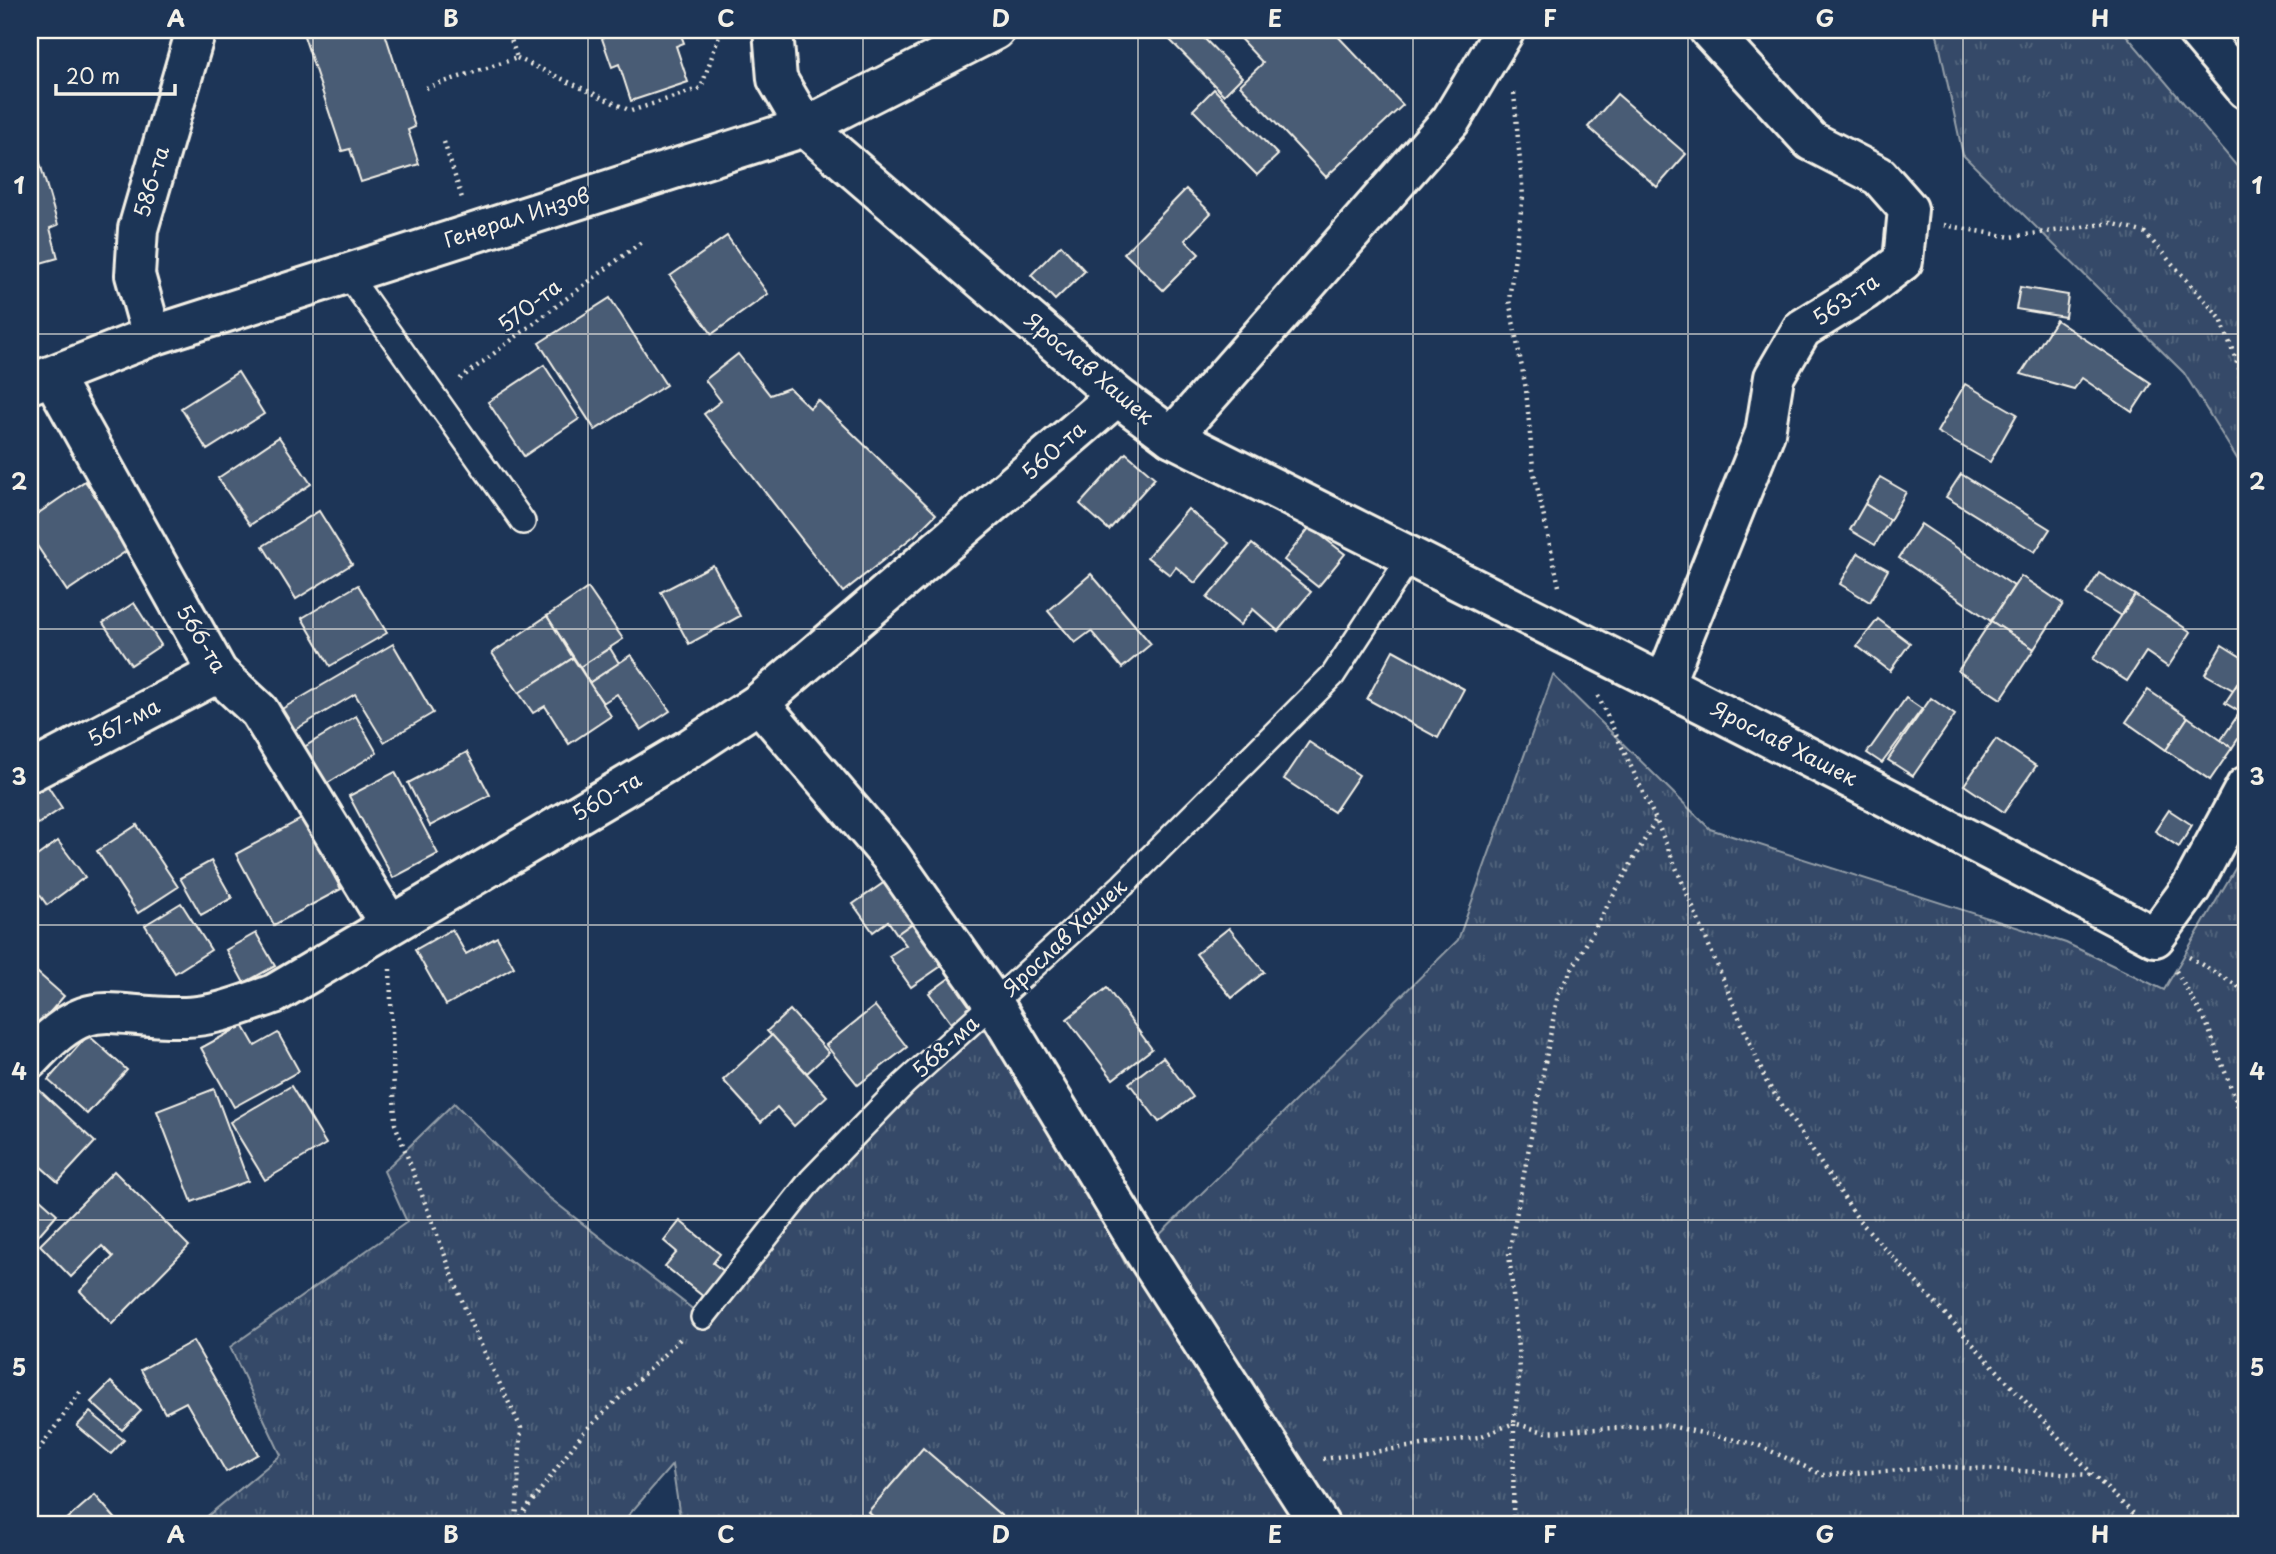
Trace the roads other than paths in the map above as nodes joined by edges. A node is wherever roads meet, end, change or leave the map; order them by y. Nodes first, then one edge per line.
1 (196, 30) edge
2 (773, 30) edge
3 (995, 30) edge
4 (1505, 30) edge
5 (1709, 30) edge
6 (2196, 30) edge
7 (2246, 89) edge
8 (805, 127) junction
9 (346, 272) junction
10 (152, 336) junction
11 (41, 380) edge
12 (1117, 396) junction
13 (1172, 437) junction
14 (523, 522) dead end
15 (1410, 557) junction
16 (218, 673) junction
17 (1665, 682) junction
18 (758, 703) junction
19 (30, 772) edge
20 (2246, 786) edge
21 (389, 924) junction
22 (994, 1004) junction
23 (30, 1059) edge
24 (703, 1317) road end
25 (1319, 1524) edge

1 - 10 street, 586-та
2 - 8 street, Ярослав Хашек
3 - 8 street, Генерал Инзов
4 - 13 street
5 - 17 street, 563-та
6 - 7 street
8 - 9 street, Генерал Инзов
8 - 12 street, Ярослав Хашек
9 - 10 street, Генерал Инзов
9 - 14 lane
10 - 11 street, Генерал Инзов
11 - 16 street, 566-та
12 - 13 street, Ярослав Хашек
12 - 18 street, 560-та
13 - 15 street, Ярослав Хашек
15 - 17 street, Ярослав Хашек
15 - 22 lane, Ярослав Хашек
16 - 19 street, 567-ма
16 - 21 street, 566-та
17 - 20 street, Ярослав Хашек
18 - 21 street, 560-та
18 - 22 street, 568-ма
21 - 23 street, 560-та
22 - 24 lane, 568-ма
22 - 25 street

